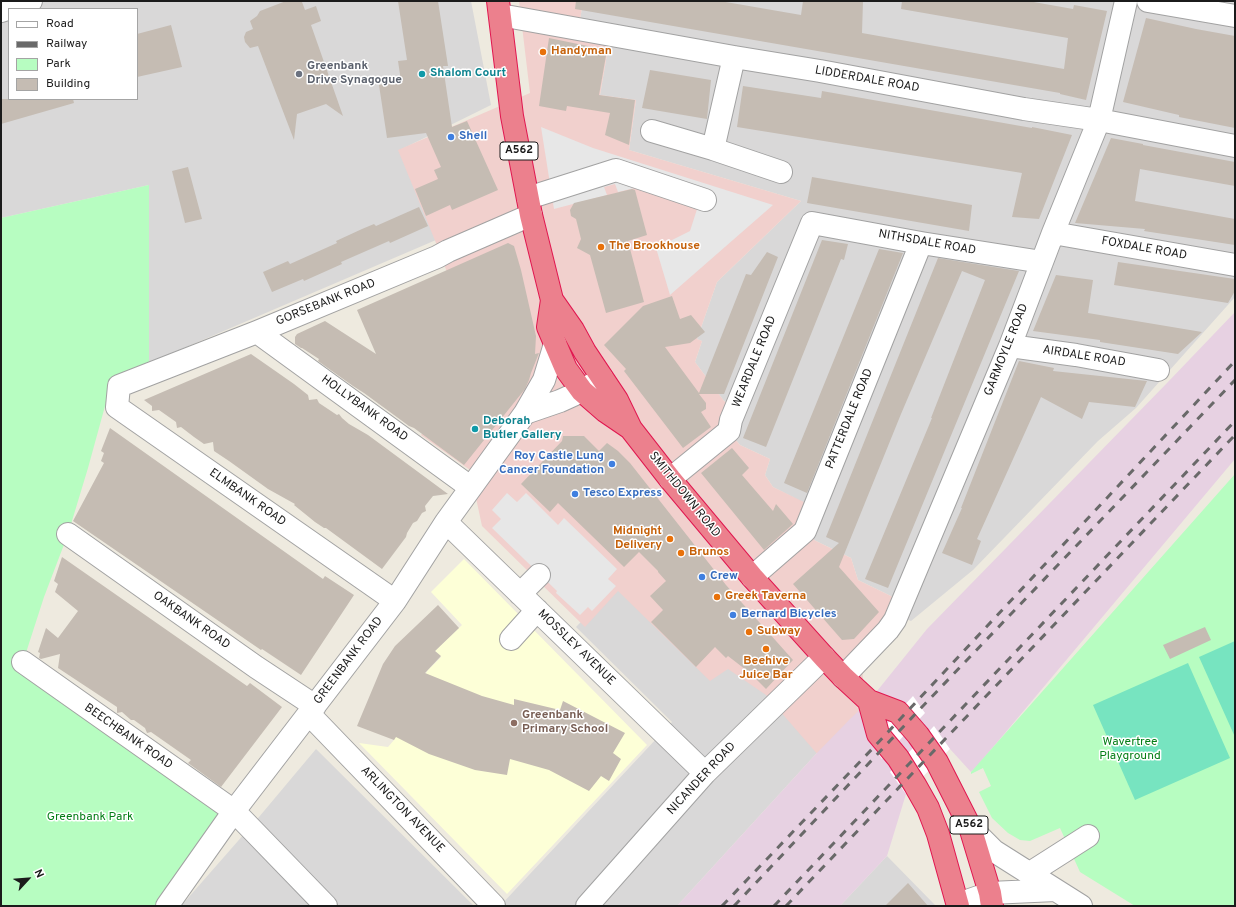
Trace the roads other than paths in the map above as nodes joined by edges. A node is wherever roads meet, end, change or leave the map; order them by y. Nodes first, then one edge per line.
1 (31, 1) edge
2 (1126, 1) edge
3 (1148, 1) edge
4 (10, 8) edge
5 (499, 8) edge
6 (1235, 16) edge
7 (734, 57) junction
8 (1099, 120) junction
9 (652, 131) dead end
10 (1235, 146) edge
11 (713, 149) junction
12 (781, 172) dead end
13 (705, 200) dead end
14 (529, 206) junction
15 (812, 223) joint
16 (1053, 233) junction
17 (921, 243) junction
18 (1042, 262) junction
19 (1235, 265) edge
20 (552, 300) junction
21 (257, 332) junction
22 (555, 344) junction
23 (1010, 346) junction
24 (1158, 370) dead end
25 (602, 378) junction
26 (120, 386) joint
27 (582, 391) junction
28 (525, 413) junction
29 (631, 428) junction
30 (670, 479) junction
31 (470, 487) junction
32 (446, 522) junction
33 (68, 534) dead end
34 (539, 575) dead end
35 (752, 577) junction
36 (520, 594) junction
37 (395, 601) junction
38 (537, 610) junction
39 (511, 639) dead end
40 (824, 657) junction
41 (23, 662) dead end
42 (843, 676) junction
43 (869, 701) junction
44 (312, 710) junction
45 (705, 773) junction
46 (234, 811) junction
47 (970, 827) junction
48 (1088, 836) dead end
49 (1011, 861) junction
50 (983, 872) junction
51 (1030, 873) junction
52 (1056, 890) junction
53 (991, 900) edge
54 (958, 905) edge
55 (167, 906) edge
56 (326, 906) edge
57 (494, 906) edge
58 (586, 906) edge
59 (1081, 906) edge

1 - 4 street
2 - 8 street, GARMOYLE ROAD
3 - 6 street
5 - 7 street, LIDDERDALE ROAD
5 - 14 highway, SMITHDOWN ROAD / A562
7 - 8 street, LIDDERDALE ROAD
7 - 11 street
8 - 10 street, LIDDERDALE ROAD
8 - 16 street, GARMOYLE ROAD
9 - 11 street
11 - 12 street
13 - 14 street, GORSEBANK ROAD
14 - 20 highway, SMITHDOWN ROAD / A562
14 - 21 street, GORSEBANK ROAD
15 - 17 street, NITHSDALE ROAD
15 - 30 street, WEARDALE ROAD
16 - 18 street, GARMOYLE ROAD
16 - 19 street, FOXDALE ROAD
17 - 18 street, NITHSDALE ROAD
17 - 35 street, PATTERDALE ROAD
18 - 23 street, GARMOYLE ROAD
20 - 22 highway, SMITHDOWN ROAD / A562
20 - 25 highway, SMITHDOWN ROAD / A562
21 - 26 street, GORSEBANK ROAD
21 - 31 street, HOLLYBANK ROAD
22 - 27 highway, SMITHDOWN ROAD / A562
22 - 28 street, GREENBANK ROAD
23 - 24 street, AIRDALE ROAD
23 - 42 street, GARMOYLE ROAD
25 - 27 street
25 - 29 highway, SMITHDOWN ROAD / A562
26 - 37 street, ELMBANK ROAD
27 - 28 street
27 - 29 highway, SMITHDOWN ROAD / A562
28 - 31 street, GREENBANK ROAD
29 - 30 highway, SMITHDOWN ROAD / A562
30 - 35 highway, SMITHDOWN ROAD / A562
31 - 32 street, GREENBANK ROAD
32 - 36 street, MOSSLEY AVENUE
32 - 37 street, GREENBANK ROAD
33 - 44 street, OAKBANK ROAD
34 - 36 street
35 - 40 highway, SMITHDOWN ROAD / A562
36 - 38 street, MOSSLEY AVENUE
37 - 44 street, GREENBANK ROAD
38 - 39 street
38 - 45 street, MOSSLEY AVENUE
40 - 42 highway, SMITHDOWN ROAD / A562
40 - 45 street, NICANDER ROAD
41 - 46 street, BEECHBANK ROAD
42 - 43 highway, SMITHDOWN ROAD / A562
43 - 47 highway, SMITHDOWN ROAD / A562
43 - 54 highway, A562
44 - 46 street, GREENBANK ROAD
44 - 57 street, ARLINGTON AVENUE
45 - 58 street, NICANDER ROAD
46 - 55 street, GREENBANK ROAD
46 - 56 street, BEECHBANK ROAD
47 - 49 street
47 - 50 highway, SMITHDOWN ROAD / A562
48 - 51 street
49 - 50 street
49 - 51 street
50 - 53 highway, SMITHDOWN ROAD / A562
50 - 54 street
51 - 52 street
52 - 53 street
52 - 59 street
53 - 54 street

